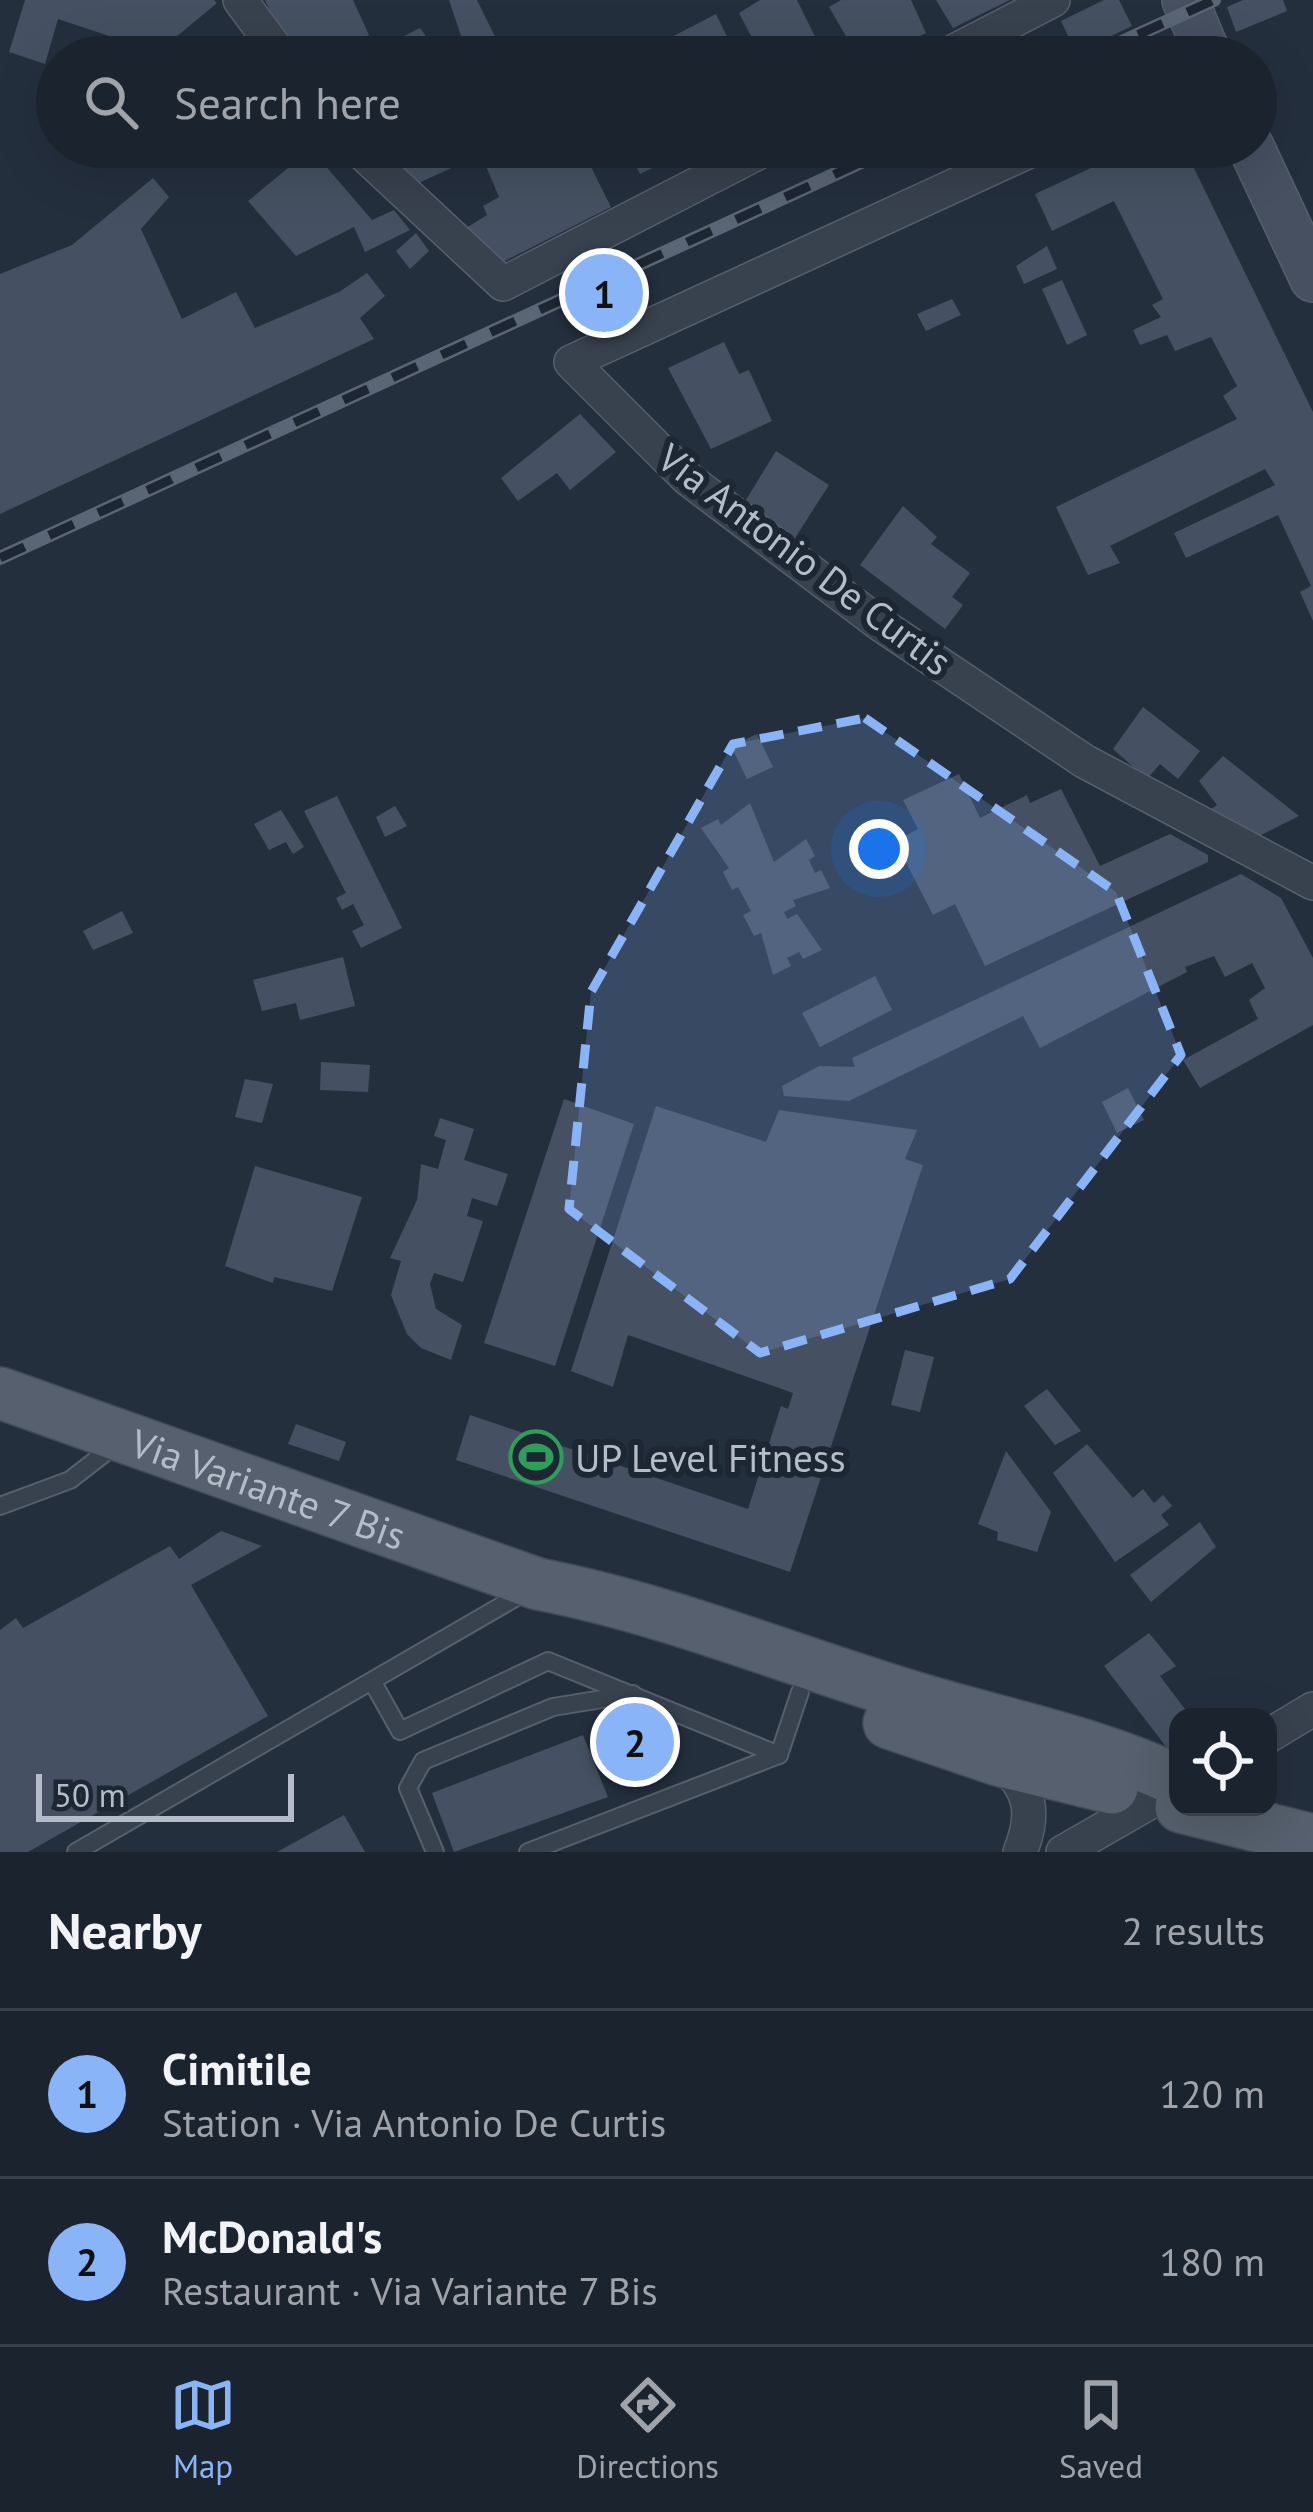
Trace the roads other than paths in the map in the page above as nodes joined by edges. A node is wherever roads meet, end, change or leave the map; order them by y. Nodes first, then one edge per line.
1 (240, 0) edge
2 (1053, 0) edge
3 (1185, 0) edge
4 (267, 36) edge
5 (984, 36) edge
6 (1200, 36) edge
7 (379, 168) edge
8 (728, 168) edge
9 (992, 168) edge
10 (1261, 168) edge
11 (1313, 279) edge
12 (1313, 884) edge
13 (0, 1393) edge
14 (129, 1435) junction
15 (0, 1506) edge
16 (538, 1584) junction
17 (371, 1681) junction
18 (800, 1692) junction
19 (634, 1694) junction
20 (936, 1704) junction
21 (1313, 1709) edge
22 (1277, 1731) edge
23 (779, 1755) junction
24 (998, 1760) junction
25 (1069, 1775) junction
26 (1169, 1798) edge
27 (1169, 1798) edge
28 (1169, 1800) edge
29 (1238, 1816) edge
30 (1273, 1825) edge
31 (1072, 1845) edge
32 (76, 1852) edge
33 (435, 1852) edge
34 (528, 1852) edge
35 (1020, 1852) edge

1 - 4 street
2 - 5 street
3 - 6 main road
7 - 8 street
9 - 12 street, Via Antonio De Curtis
10 - 11 main road
13 - 14 main road, Via Variante 7 Bis
14 - 15 lane
14 - 16 main road, Via Variante 7 Bis
16 - 17 lane
16 - 18 main road, Via Variante 7 Bis
16 - 20 main road, Via Variante 7 Bis
17 - 19 lane
17 - 32 lane
18 - 23 lane
18 - 24 main road, Via Variante 7 Bis
19 - 23 lane
19 - 33 lane
20 - 25 main road, Via Variante 7 Bis
20 - 26 main road, Via Variante 7 Bis
21 - 22 street
23 - 34 lane
24 - 25 main road, Via Variante 7 Bis
24 - 35 street
25 - 27 main road, Via Variante 7 Bis
25 - 31 street
28 - 31 street
29 - 30 main road, Via Variante 7 Bis

